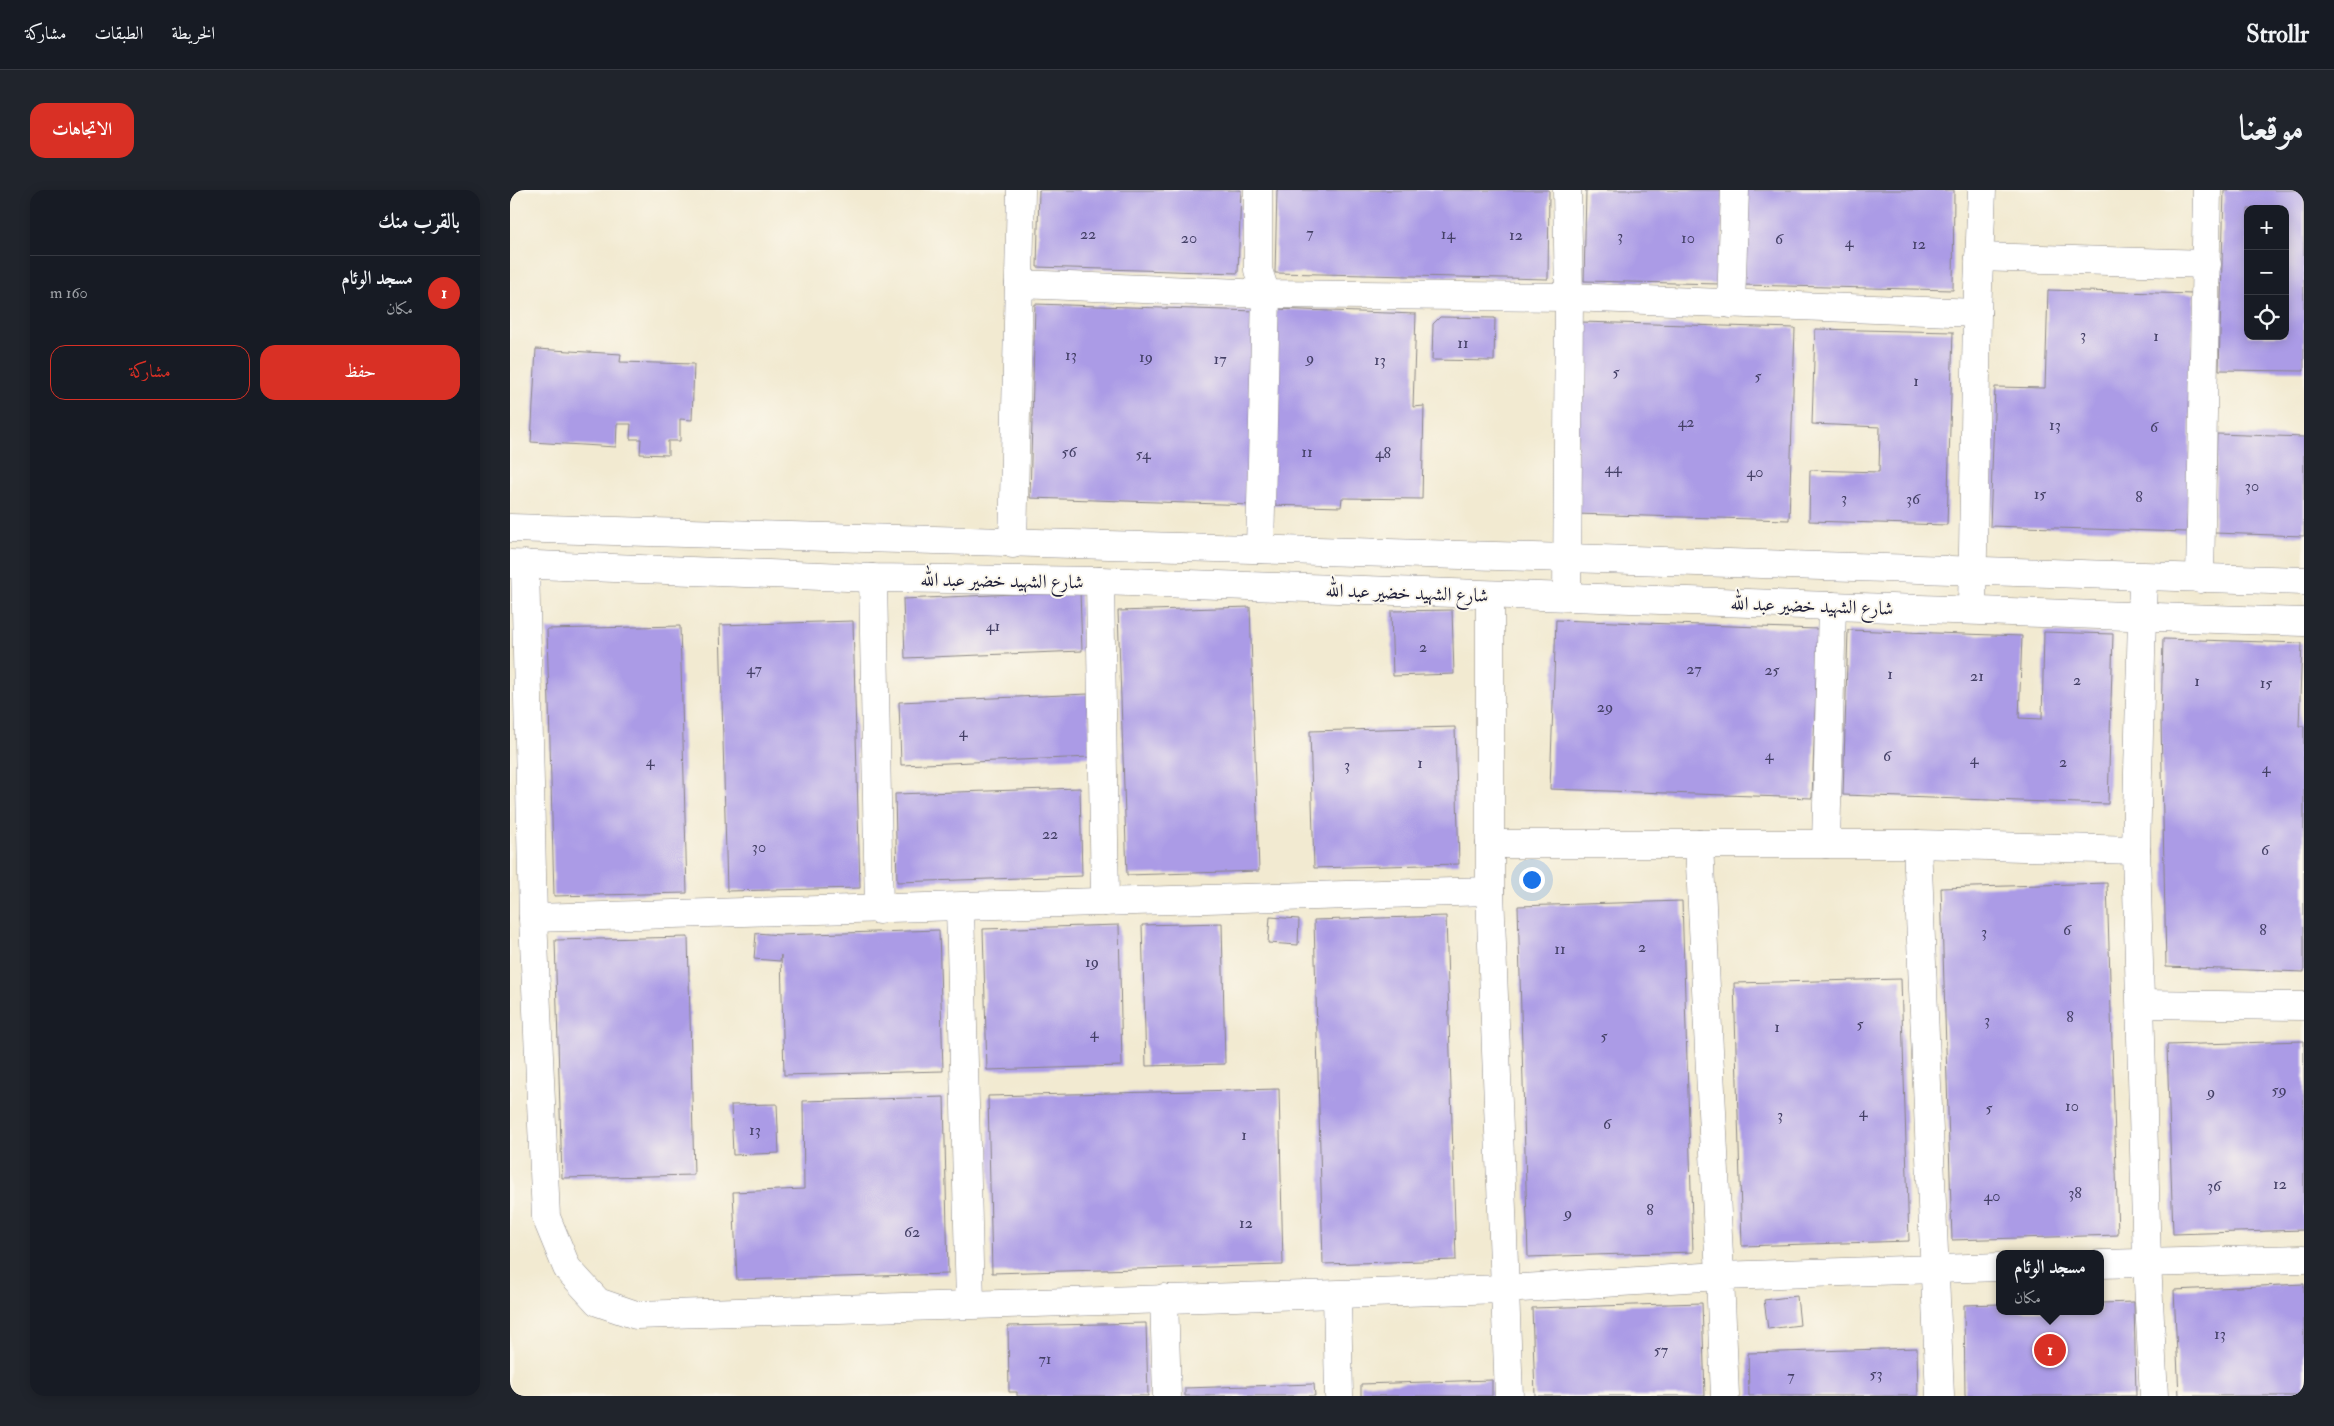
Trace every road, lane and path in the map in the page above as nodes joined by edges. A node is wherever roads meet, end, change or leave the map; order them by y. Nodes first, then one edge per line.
1 (1021, 190) edge
2 (1258, 190) edge
3 (1567, 190) edge
4 (1735, 190) edge
5 (1982, 190) edge
6 (2207, 190) edge
7 (1979, 257) junction
8 (2207, 264) junction
9 (1019, 284) junction
10 (1266, 294) junction
11 (1569, 297) junction
12 (1731, 304) junction
13 (1977, 313) junction
14 (510, 528) edge
15 (1013, 544) junction
16 (1260, 549) junction
17 (1567, 558) junction
18 (518, 564) edge
19 (1974, 571) junction
20 (873, 578) junction
21 (2143, 578) junction
22 (2200, 578) junction
23 (1100, 581) junction
24 (2304, 581) edge
25 (1490, 594) junction
26 (1568, 596) junction
27 (1832, 606) junction
28 (1972, 609) junction
29 (2141, 617) junction
30 (2304, 622) edge
31 (1490, 844) junction
32 (1699, 844) junction
33 (1826, 844) junction
34 (1917, 844) junction
35 (2136, 850) junction
36 (1490, 891) junction
37 (1105, 902) junction
38 (960, 907) junction
39 (879, 910) junction
40 (533, 918) junction
41 (2141, 1004) junction
42 (2304, 1006) edge
43 (2304, 1259) edge
44 (2147, 1263) junction
45 (2104, 1264) edge
46 (1996, 1267) edge
47 (1936, 1269) junction
48 (1720, 1276) junction
49 (1504, 1289) junction
50 (1337, 1295) junction
51 (1164, 1298) junction
52 (970, 1303) junction
53 (1167, 1396) edge
54 (1339, 1396) edge
55 (1509, 1396) edge
56 (1725, 1396) edge
57 (1940, 1396) edge
58 (2154, 1396) edge

1 - 9 street
2 - 10 street
3 - 11 street
4 - 12 street
5 - 7 street
6 - 8 street
7 - 8 street
7 - 13 street
8 - 22 street
9 - 10 street
9 - 15 street
10 - 11 street
10 - 16 street
11 - 12 street
11 - 17 street
12 - 13 street
13 - 19 street
14 - 15 street, شارع الشهيد خضير عبد الله
15 - 16 street, شارع الشهيد خضير عبد الله
16 - 17 street, شارع الشهيد خضير عبد الله
17 - 19 street, شارع الشهيد خضير عبد الله
17 - 26 street
18 - 20 street, شارع الشهيد خضير عبد الله
18 - 40 street
19 - 21 street, شارع الشهيد خضير عبد الله
19 - 28 street
20 - 23 street, شارع الشهيد خضير عبد الله
20 - 39 street
21 - 22 street, شارع الشهيد خضير عبد الله
21 - 29 street
22 - 24 street, شارع الشهيد خضير عبد الله
23 - 25 street, شارع الشهيد خضير عبد الله
23 - 37 street
25 - 26 street, شارع الشهيد خضير عبد الله
25 - 31 street
26 - 27 street, شارع الشهيد خضير عبد الله
27 - 28 street, شارع الشهيد خضير عبد الله
27 - 33 street
28 - 29 street, شارع الشهيد خضير عبد الله
29 - 30 street, شارع الشهيد خضير عبد الله
29 - 35 street
31 - 32 street
31 - 36 street
32 - 33 street
32 - 48 street
33 - 34 street
34 - 35 street
34 - 47 street
35 - 41 street
36 - 37 street
36 - 49 street
37 - 38 street
38 - 39 street
38 - 52 street
39 - 40 street
40 - 52 street
41 - 42 street
41 - 44 street
43 - 44 street
44 - 45 street
44 - 58 street
46 - 47 street
47 - 48 street
47 - 57 street
48 - 49 street
48 - 56 street
49 - 50 street
49 - 55 street
50 - 51 street
50 - 54 street
51 - 52 street
51 - 53 street

